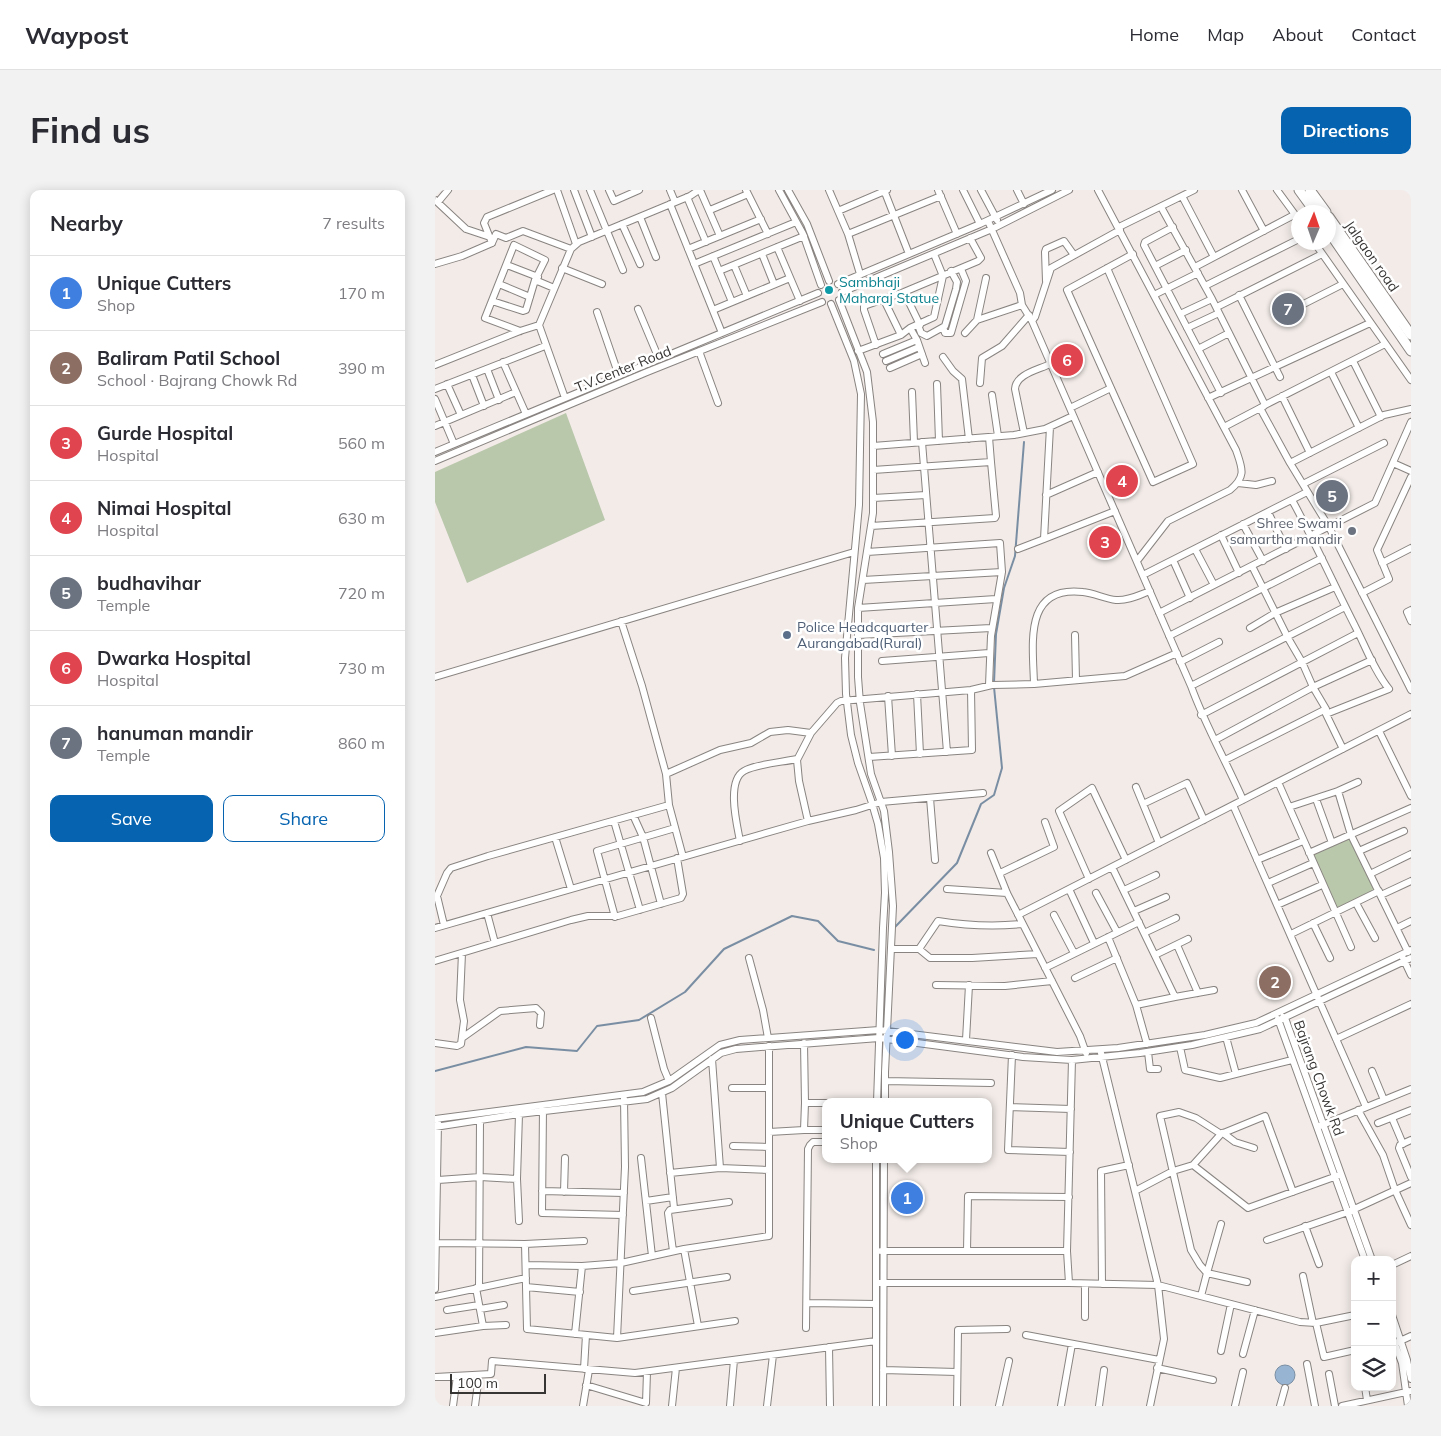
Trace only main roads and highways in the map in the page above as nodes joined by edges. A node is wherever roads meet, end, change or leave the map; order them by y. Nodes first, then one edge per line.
1 (1299, 190) edge
2 (1310, 190) edge
3 (1310, 205) edge
4 (1321, 205) edge
5 (1336, 227) edge
6 (1336, 242) edge
7 (1411, 336) edge
8 (1411, 351) edge

1 - 3 highway
2 - 4 highway
5 - 7 highway, Jalgaon road
6 - 8 highway, Jalgaon road

